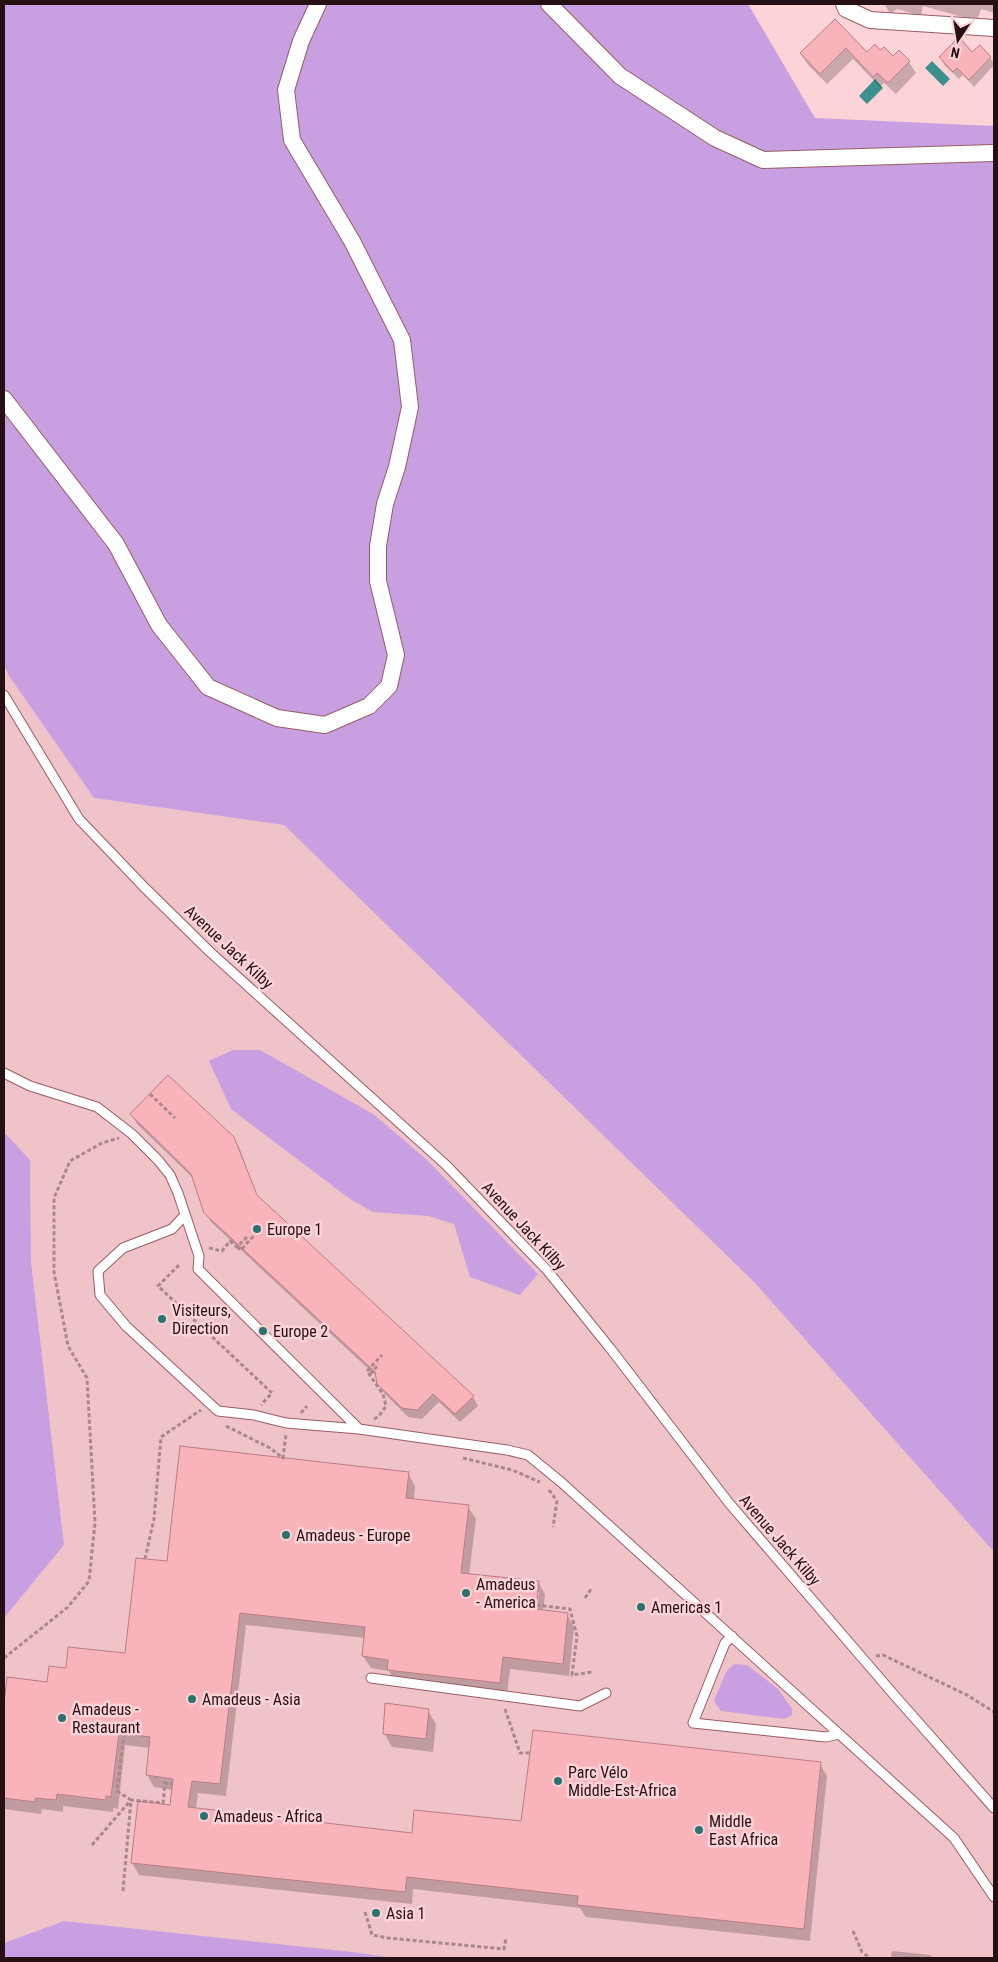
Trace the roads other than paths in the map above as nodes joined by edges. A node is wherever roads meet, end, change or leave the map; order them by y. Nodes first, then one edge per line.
1 (318, 4) edge
2 (549, 4) edge
3 (844, 4) edge
4 (994, 28) edge
5 (994, 153) edge
6 (4, 399) edge
7 (4, 695) edge
8 (4, 1073) edge
9 (185, 1215) junction
10 (359, 1429) junction
11 (732, 1636) junction
12 (371, 1678) dead end
13 (606, 1693) dead end
14 (839, 1734) junction
15 (994, 1808) edge
16 (994, 1898) edge

1 - 6 street
2 - 5 street
3 - 4 street
7 - 15 lane, Avenue Jack Kilby
8 - 9 lane
9 - 10 lane
9 - 10 lane
10 - 11 lane
11 - 14 lane
11 - 14 lane
12 - 13 lane
14 - 16 lane

